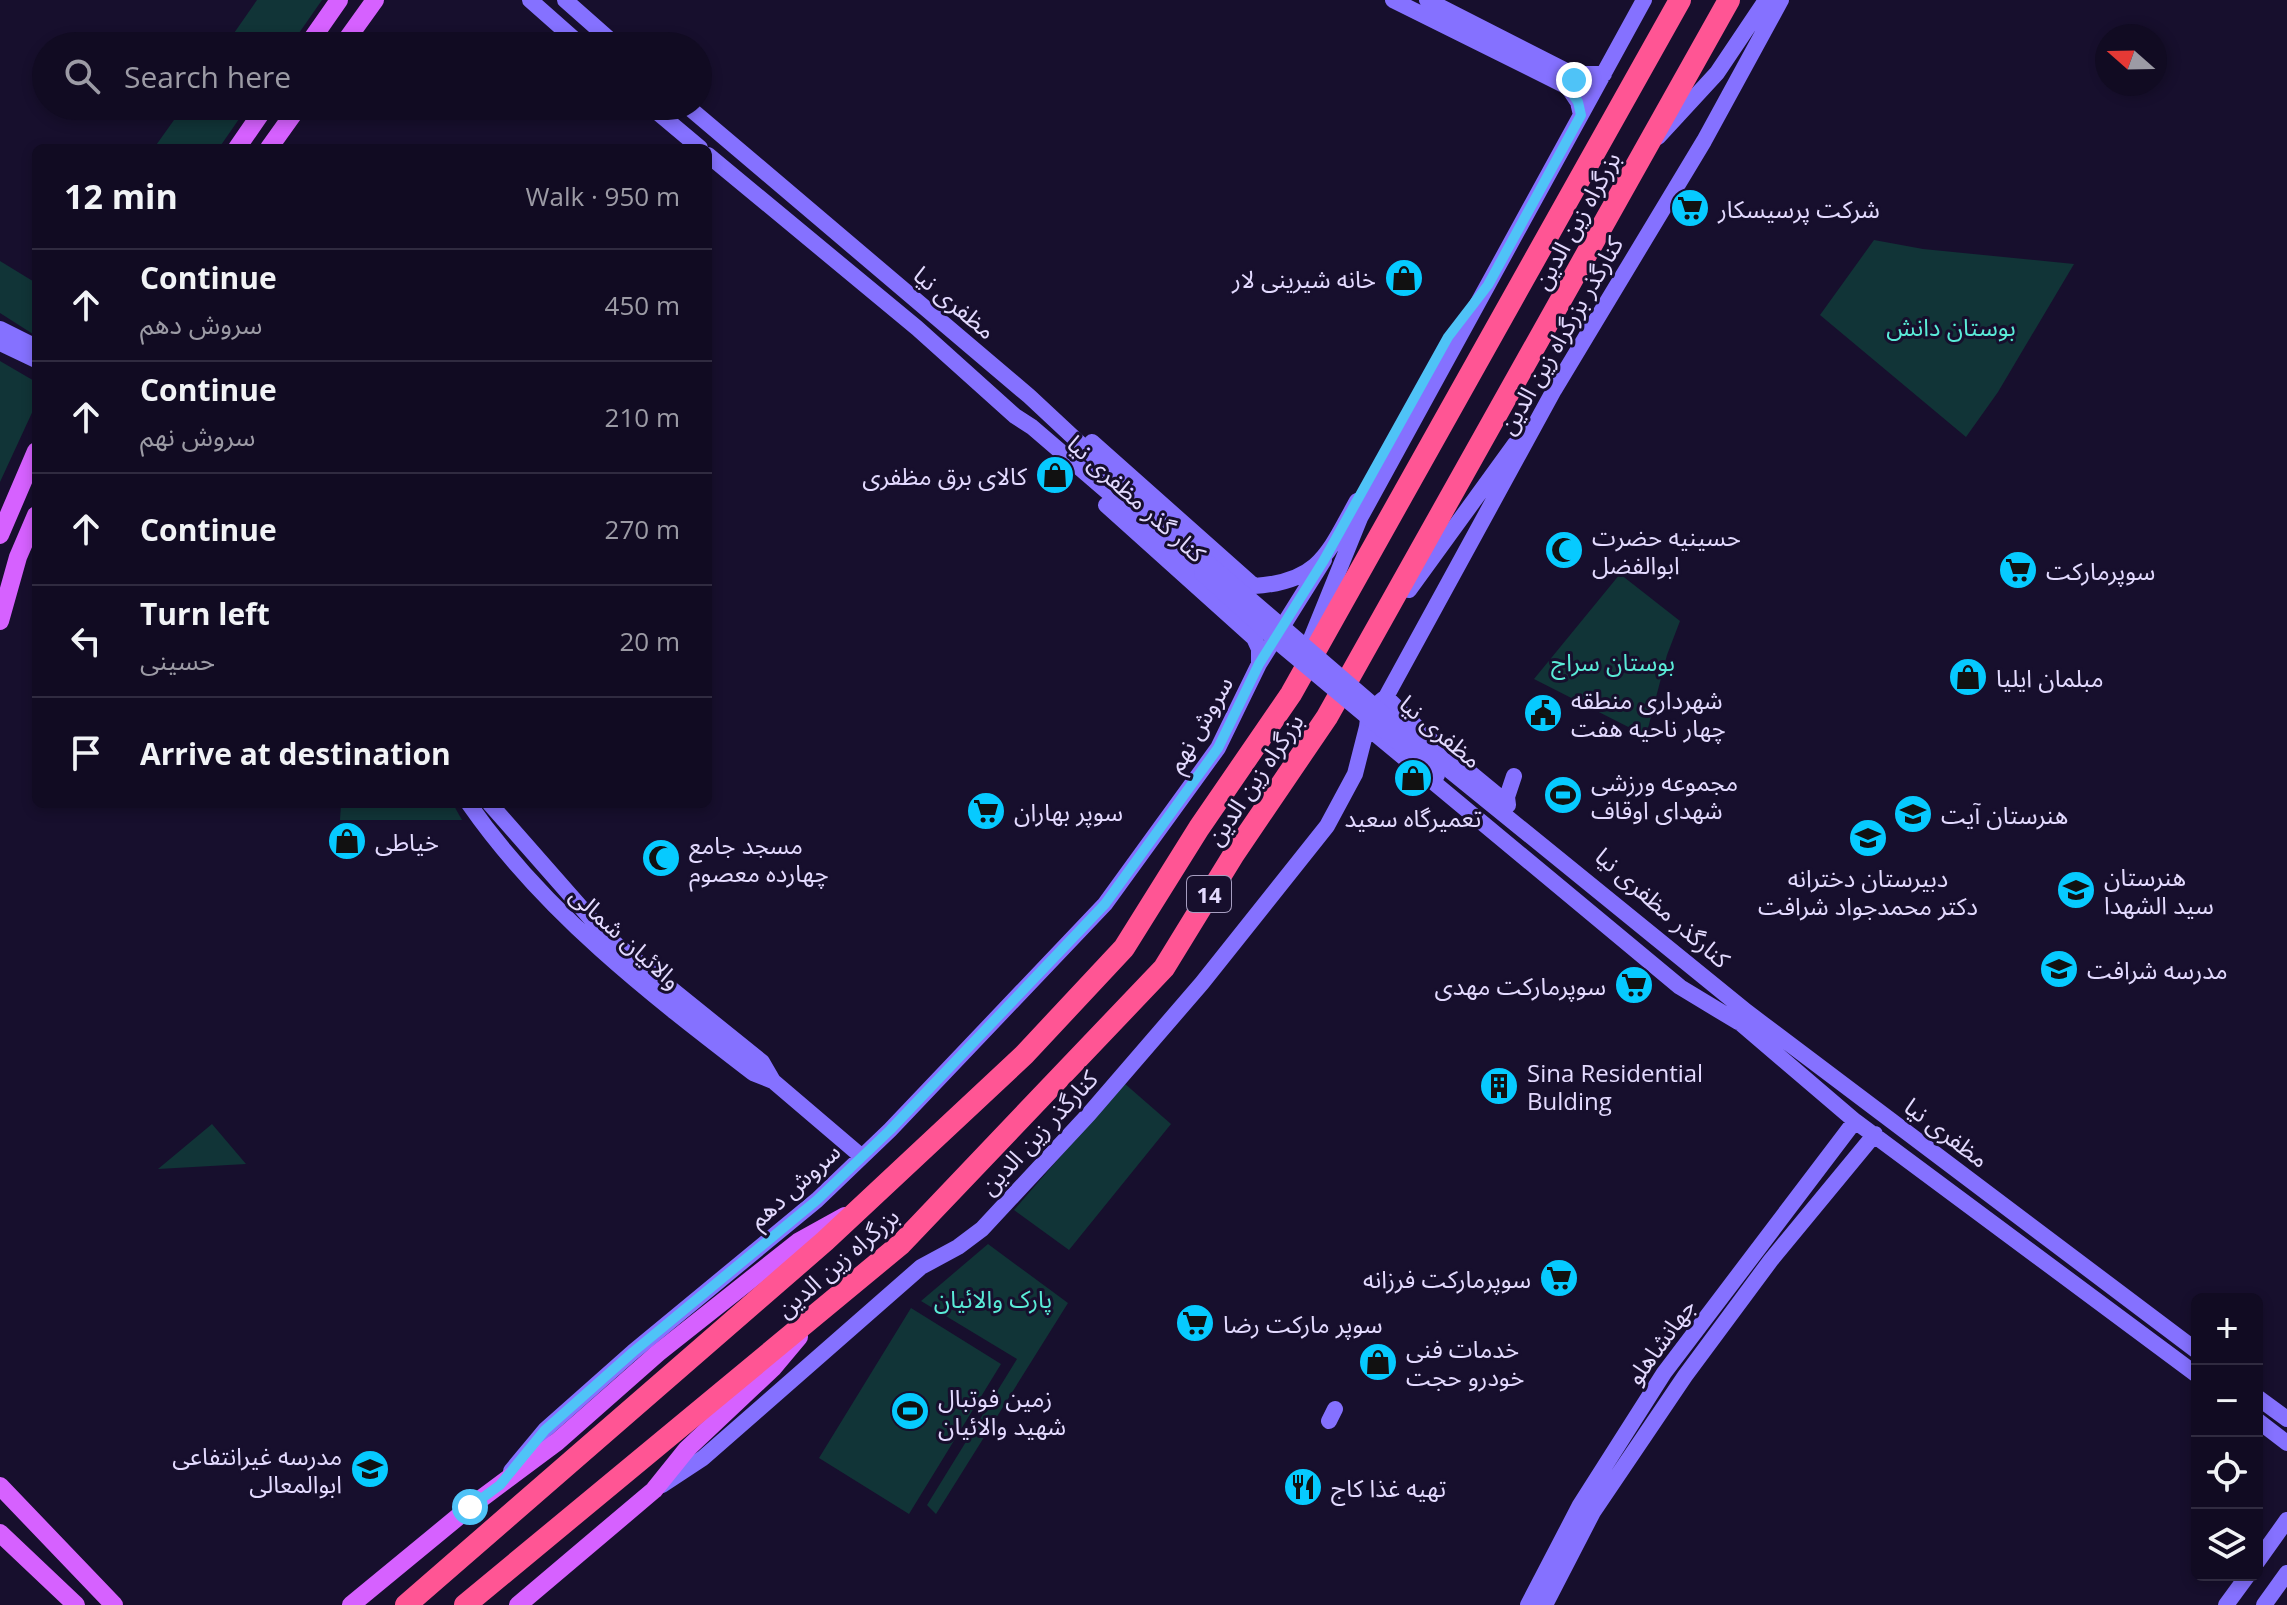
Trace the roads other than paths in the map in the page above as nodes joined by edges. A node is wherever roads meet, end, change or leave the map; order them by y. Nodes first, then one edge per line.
1 (339, 0) edge
2 (375, 0) edge
3 (530, 0) edge
4 (565, 0) edge
5 (1393, 0) edge
6 (1427, 0) edge
7 (1644, 0) edge
8 (1680, 0) edge
9 (1729, 0) edge
10 (1766, 0) edge
11 (1781, 0) edge
12 (317, 32) edge
13 (352, 32) edge
14 (566, 32) edge
15 (601, 32) edge
16 (1604, 74) junction
17 (1570, 81) junction
18 (1581, 115) junction
19 (256, 120) edge
20 (289, 120) edge
21 (667, 120) edge
22 (704, 120) edge
23 (240, 144) edge
24 (272, 144) edge
25 (695, 144) edge
26 (1645, 150) junction
27 (712, 158) edge
28 (1488, 285) junction
29 (0, 329) edge
30 (0, 343) edge
31 (32, 345) edge
32 (32, 358) edge
33 (1554, 390) junction
34 (1029, 396) junction
35 (1015, 416) junction
36 (32, 460) edge
37 (32, 524) edge
38 (0, 535) edge
39 (1324, 560) junction
40 (1205, 568) junction
41 (1254, 586) junction
42 (1228, 614) junction
43 (0, 621) edge
44 (1359, 660) junction
45 (1259, 664) junction
46 (1291, 694) junction
47 (1386, 697) junction
48 (1367, 727) junction
49 (1440, 770) junction
50 (1514, 776) dead end
51 (1508, 805) junction
52 (472, 808) edge
53 (493, 808) edge
54 (503, 822) junction
55 (487, 830) junction
56 (1105, 904) joint
57 (1727, 996) junction
58 (1738, 1022) junction
59 (773, 1081) junction
60 (1855, 1121) junction
61 (1875, 1134) junction
62 (861, 1156) junction
63 (1804, 1188) junction
64 (1820, 1201) junction
65 (858, 1208) junction
66 (815, 1318) junction
67 (2191, 1346) edge
68 (2191, 1371) edge
69 (2263, 1401) edge
70 (2287, 1419) edge
71 (2263, 1425) edge
72 (2287, 1443) edge
73 (500, 1485) junction
74 (0, 1486) edge
75 (654, 1490) junction
76 (1586, 1508) junction
77 (2287, 1520) edge
78 (3, 1538) edge
79 (2263, 1554) edge
80 (2287, 1573) edge
81 (2244, 1581) edge
82 (110, 1600) edge
83 (76, 1605) edge
84 (129, 1605) edge
85 (351, 1605) edge
86 (406, 1605) edge
87 (465, 1605) edge
88 (518, 1605) edge
89 (1528, 1605) edge
90 (1545, 1605) edge
91 (2226, 1605) edge
92 (2264, 1605) edge

1 - 12 main road
2 - 13 main road
3 - 14 main road
4 - 15 main road
5 - 17 main road
6 - 17 main road
7 - 16 main road
8 - 46 highway, بزرگراه زین الدین / 14
9 - 26 highway, بزرگراه زین الدین / 14
10 - 26 main road
11 - 33 main road, کنارگذر بزرگراه زین الدین
16 - 17 main road
16 - 18 main road
17 - 18 main road
18 - 28 main road
19 - 23 main road
20 - 24 main road
21 - 25 main road
22 - 34 main road, مظفری نیا
26 - 44 highway, بزرگراه زین الدین / 14
27 - 35 main road, مظفری نیا
28 - 39 main road, سروش نهم
28 - 46 main road
29 - 31 main road
30 - 32 main road
33 - 44 main road
33 - 47 main road, کنارگذر بزرگراه زین الدین
34 - 40 main road, مظفری نیا
34 - 41 main road
35 - 40 main road, مظفری نیا
35 - 42 main road, کنار گذر مظفری نیا
36 - 38 main road
37 - 43 main road
39 - 41 main road
39 - 45 main road, سروش نهم
40 - 49 main road, مظفری نیا, bridge
41 - 42 main road
42 - 45 main road, کنار گذر مظفری نیا
44 - 66 highway, بزرگراه زین الدین / 14
45 - 56 main road, سروش نهم
46 - 65 highway, بزرگراه زین الدین / 14
47 - 48 main road, کنارگذر بزرگراه زین الدین
47 - 51 main road, کنارگذر مظفری نیا
48 - 58 main road
48 - 75 main road, کنارگذر زین الدین
49 - 57 main road, مظفری نیا
49 - 58 main road, مظفری نیا
50 - 51 main road
51 - 57 main road, کنارگذر مظفری نیا
52 - 55 main road, والائیان شمالی
53 - 54 main road, والائیان شمالی
54 - 55 main road
54 - 59 main road, والائیان شمالی
55 - 59 main road, والائیان شمالی
56 - 62 main road, سروش دهم
57 - 67 main road, مظفری نیا
58 - 60 main road, مظفری نیا
59 - 62 main road, والائیان شمالی
60 - 61 main road, مظفری نیا
60 - 63 main road, جهانشاهلو
61 - 64 main road, جهانشاهلو
61 - 68 main road, مظفری نیا
62 - 73 main road, سروش دهم
63 - 64 main road
63 - 76 main road, جهانشاهلو
64 - 76 main road, جهانشاهلو
65 - 73 main road
65 - 86 highway, بزرگراه زین الدین / 14
66 - 75 main road
66 - 87 highway, بزرگراه زین الدین / 14
69 - 70 main road
71 - 72 main road
73 - 85 main road
74 - 82 main road
75 - 88 main road
76 - 89 main road, جهانشاهلو
76 - 90 main road, جهانشاهلو
77 - 79 main road
78 - 83 main road
80 - 92 main road
81 - 91 main road
82 - 84 main road

